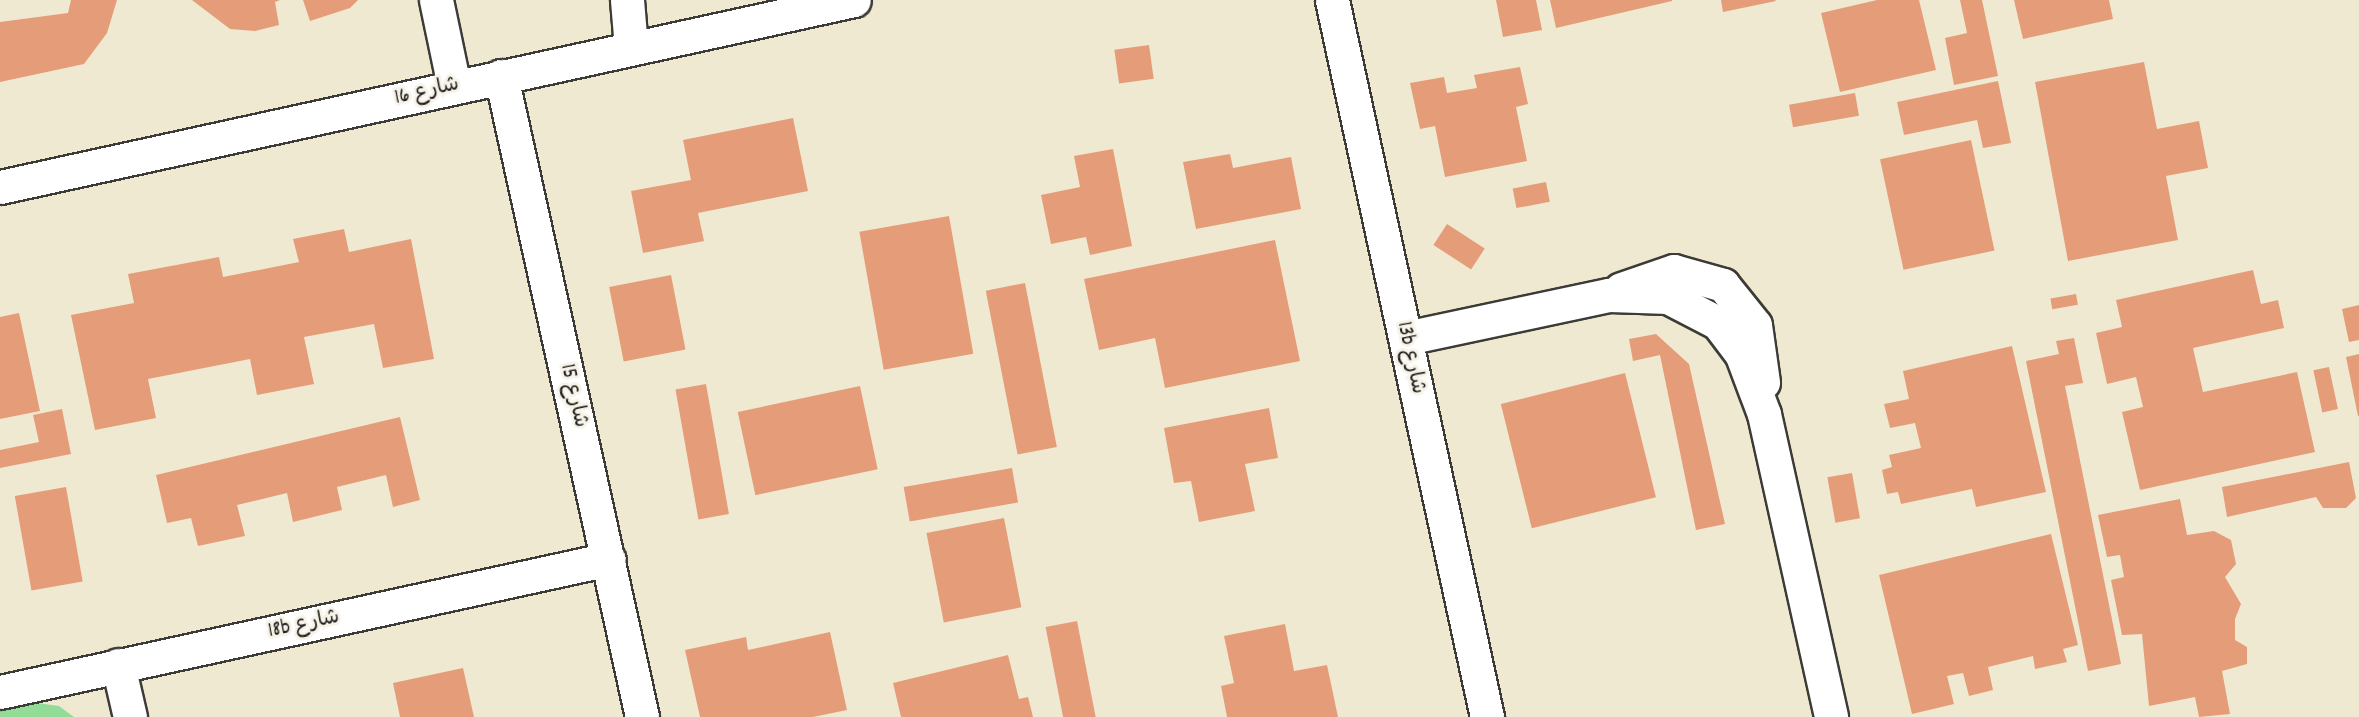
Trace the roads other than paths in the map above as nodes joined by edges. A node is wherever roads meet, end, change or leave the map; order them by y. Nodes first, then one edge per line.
1 (436, 0) edge
2 (627, 0) edge
3 (854, 0) edge
4 (1332, 0) edge
5 (799, 6) edge
6 (631, 48) junction
7 (501, 76) junction
8 (454, 86) junction
9 (0, 187) edge
10 (1406, 338) junction
11 (609, 560) junction
12 (118, 666) junction
13 (0, 692) edge
14 (130, 717) edge
15 (642, 717) edge
16 (1487, 717) edge
17 (1831, 717) edge

1 - 8 street
2 - 6 street
3 - 5 street, شارع 16
4 - 10 street, 13b شارع
5 - 6 street, شارع 16
6 - 7 street, شارع 16
7 - 8 street, شارع 16
7 - 11 street, شارع 15
8 - 9 street, شارع 16
10 - 16 street, 13b شارع
10 - 17 street
11 - 12 street, 18b شارع
11 - 15 street, شارع 15
12 - 13 street, 18b شارع
12 - 14 street

